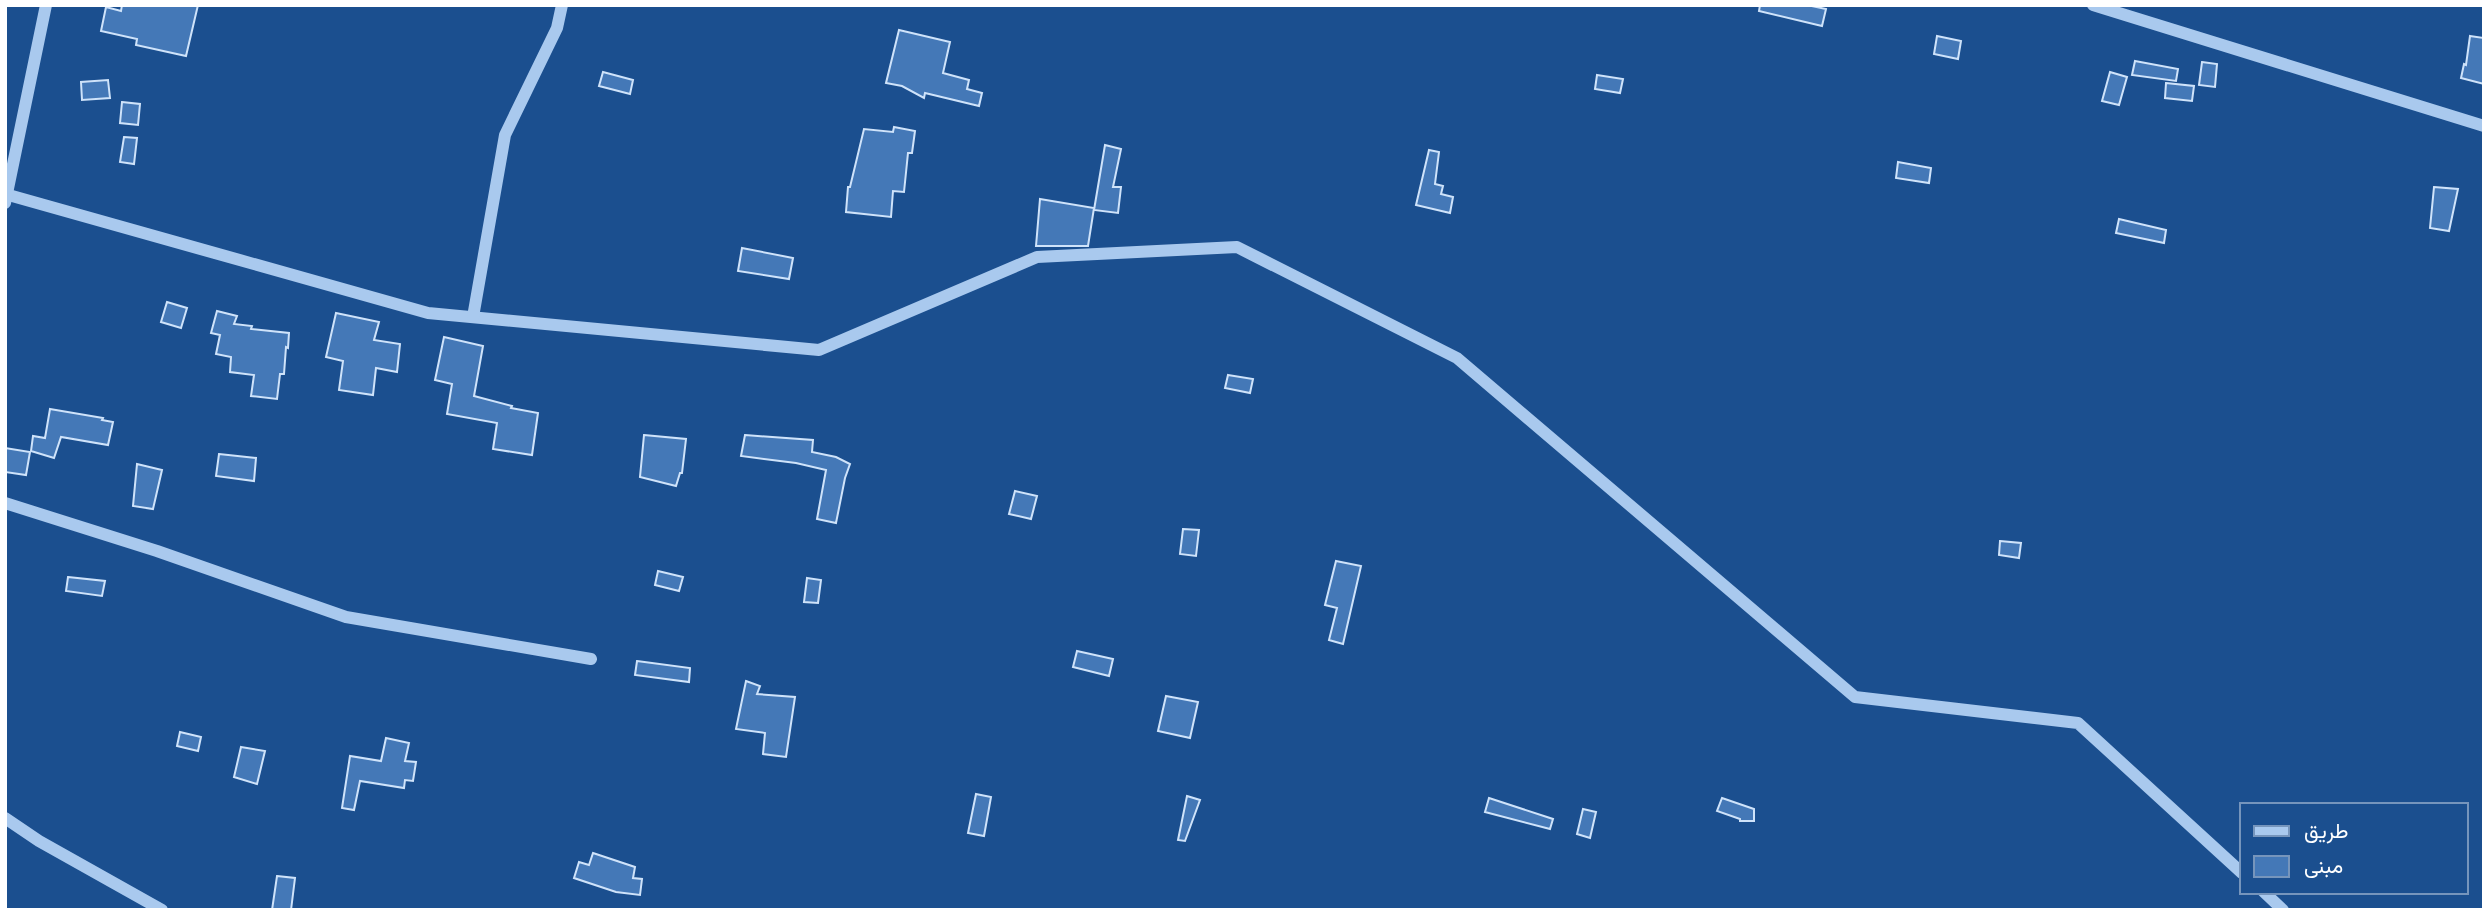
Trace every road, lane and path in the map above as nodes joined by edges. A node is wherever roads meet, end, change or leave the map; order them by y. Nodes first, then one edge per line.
1 (46, 5) edge
2 (562, 5) edge
3 (2093, 5) edge
4 (2484, 126) edge
5 (6, 197) edge
6 (473, 317) junction
7 (5, 503) edge
8 (591, 659) dead end
9 (5, 818) edge
10 (2240, 871) edge
11 (2266, 894) edge
12 (162, 910) edge
13 (2283, 910) edge

1 - 5 street
2 - 6 street
3 - 4 street
5 - 6 street
6 - 10 street
7 - 8 street
9 - 12 street
11 - 13 street

